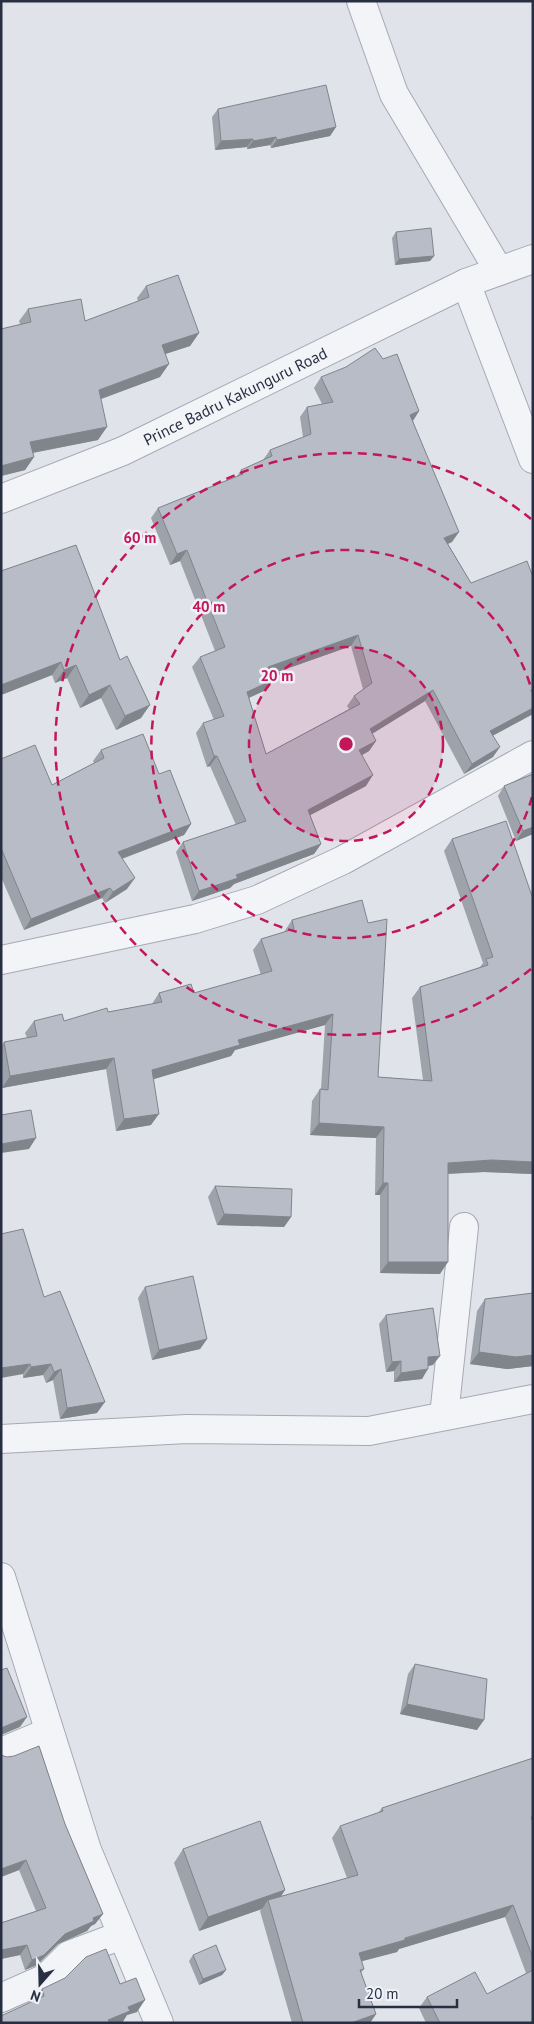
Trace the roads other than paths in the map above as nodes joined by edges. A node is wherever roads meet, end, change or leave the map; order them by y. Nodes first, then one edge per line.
1 (361, 1) edge
2 (533, 259) edge
3 (499, 271) junction
4 (466, 283) junction
5 (533, 459) edge
6 (1, 499) edge
7 (533, 754) edge
8 (1, 960) edge
9 (464, 1227) dead end
10 (533, 1399) edge
11 (444, 1416) junction
12 (1, 1438) edge
13 (1, 1577) edge
14 (49, 1732) junction
15 (1, 1752) edge
16 (122, 1935) junction
17 (1, 1998) edge
18 (159, 2023) edge

1 - 3 street
2 - 3 street, Prince Badru Kakunguru Road
3 - 4 street, Prince Badru Kakunguru Road
4 - 5 street
4 - 6 street, Prince Badru Kakunguru Road
7 - 8 street
9 - 11 street
10 - 11 street
11 - 12 street
13 - 14 street
14 - 15 street
14 - 16 street
16 - 17 street
16 - 18 street

